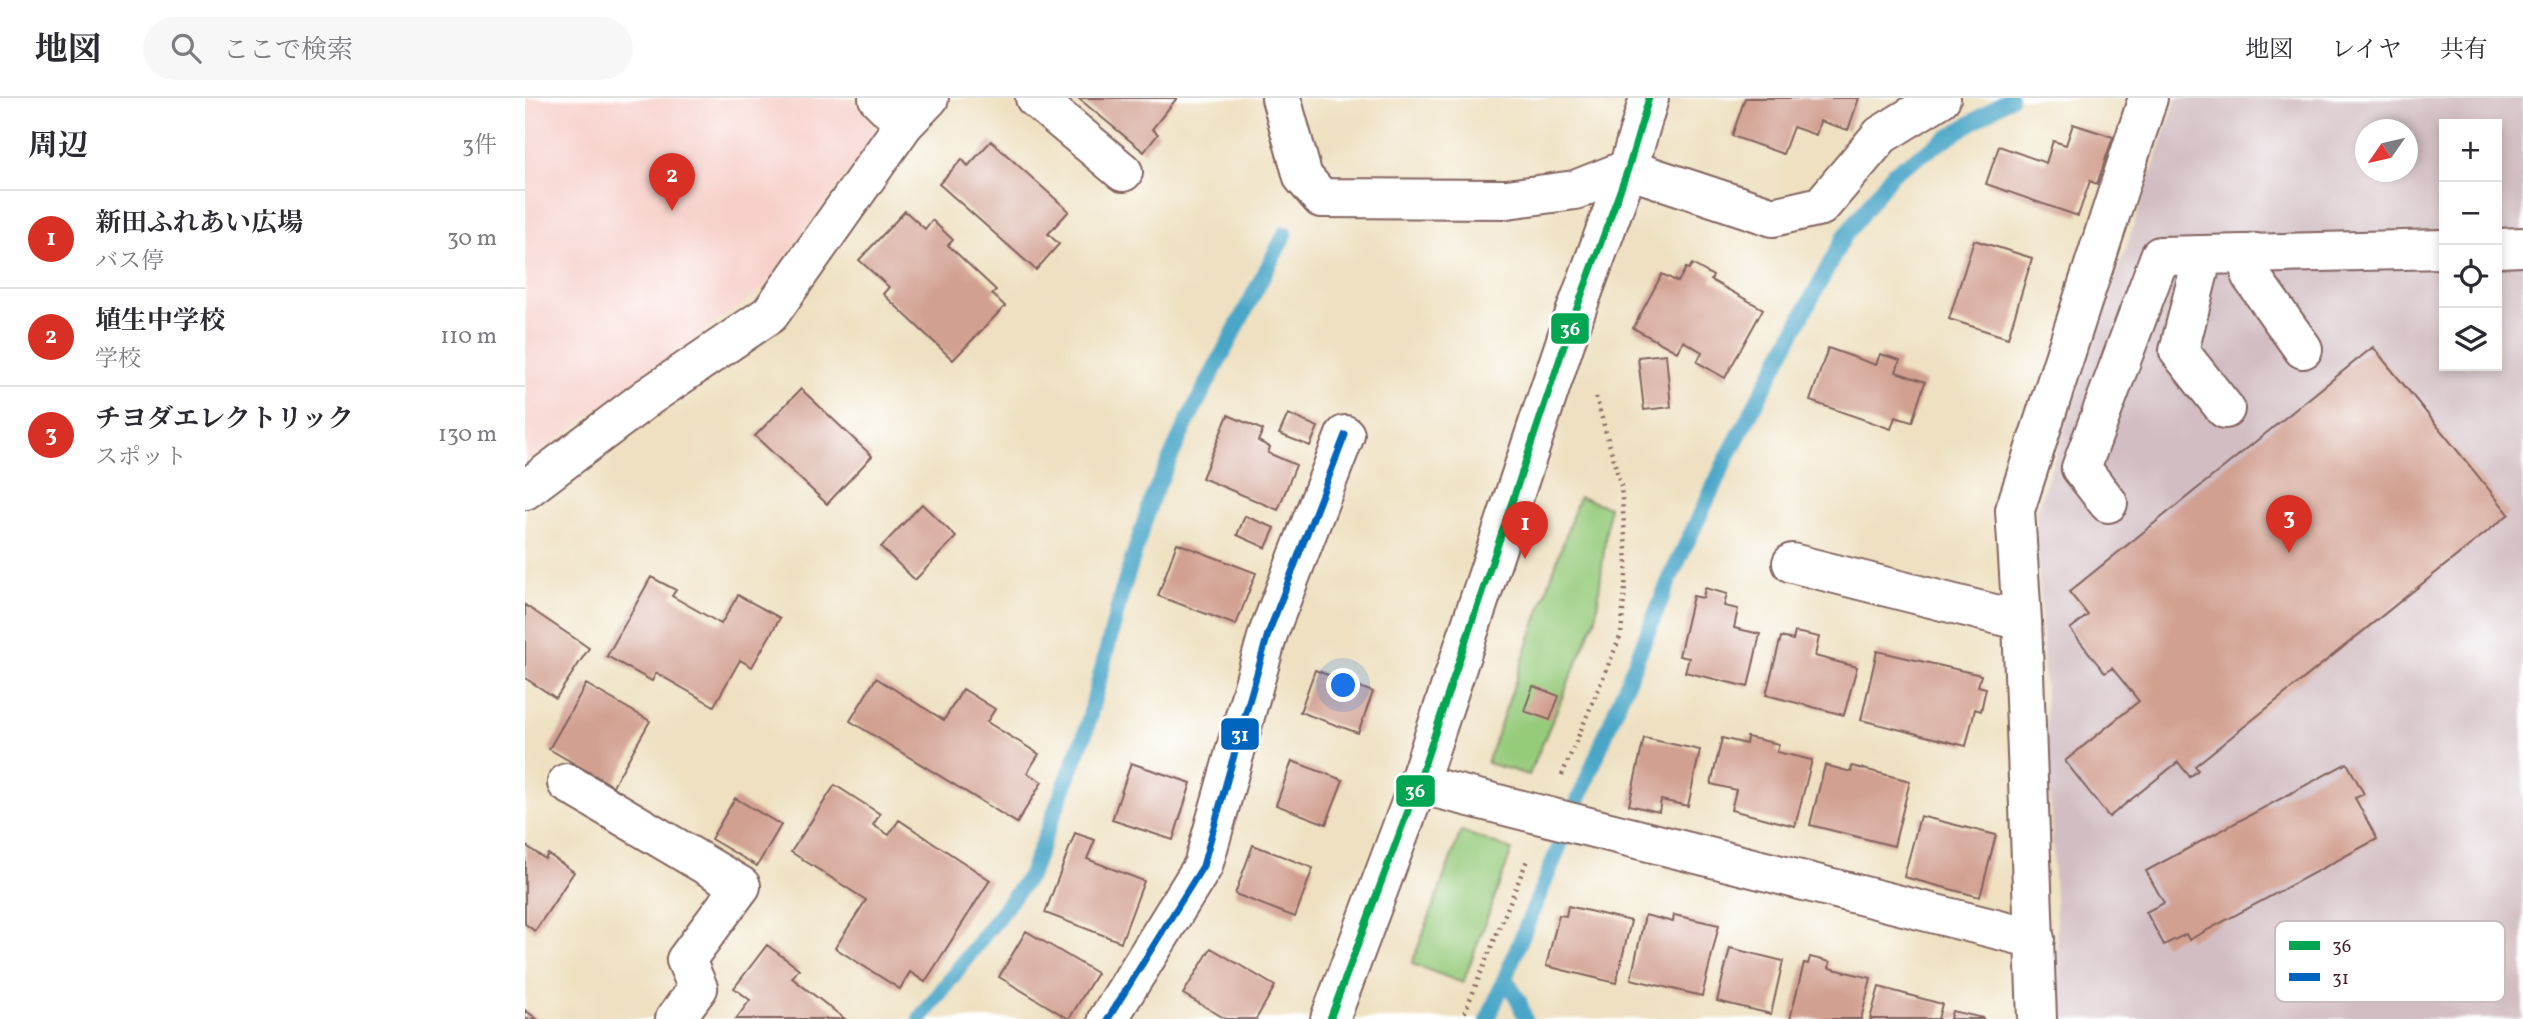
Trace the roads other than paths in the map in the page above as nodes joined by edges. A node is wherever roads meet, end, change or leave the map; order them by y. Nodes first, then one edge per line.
1 (1035, 98) edge
2 (1281, 98) edge
3 (1649, 98) edge
4 (1941, 98) edge
5 (2148, 98) edge
6 (904, 107) edge
7 (1628, 169) junction
8 (1123, 172) dead end
9 (2523, 247) edge
10 (2502, 248) edge
11 (2439, 249) edge
12 (2255, 253) junction
13 (2203, 255) junction
14 (2303, 349) dead end
15 (2225, 409) dead end
16 (1345, 435) dead end
17 (525, 490) edge
18 (2108, 503) dead end
19 (1792, 563) dead end
20 (2022, 621) junction
21 (567, 783) dead end
22 (1418, 784) junction
23 (2035, 940) junction
24 (675, 1019) edge
25 (1108, 1019) edge
26 (1330, 1019) edge
27 (2037, 1019) edge

1 - 8 street
2 - 7 street
3 - 7 street
4 - 7 street
5 - 20 street
6 - 17 street
7 - 22 street
9 - 10 street
11 - 12 street
12 - 13 street
12 - 14 street
13 - 15 street
13 - 18 street
16 - 25 street
19 - 20 street
20 - 23 street
21 - 24 street
22 - 23 street
22 - 26 street
23 - 27 street

